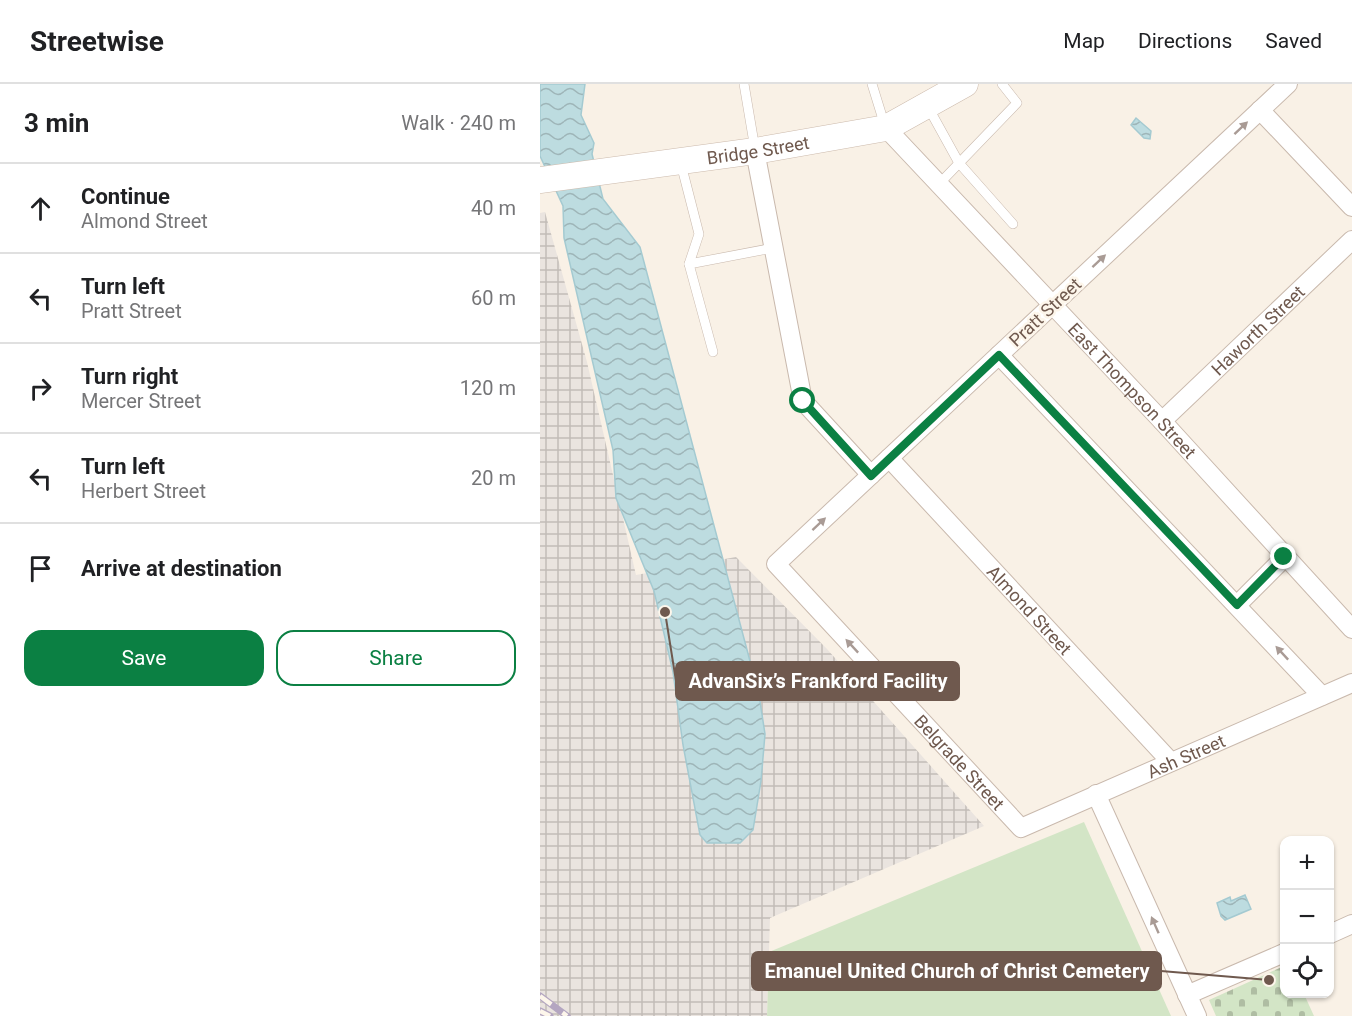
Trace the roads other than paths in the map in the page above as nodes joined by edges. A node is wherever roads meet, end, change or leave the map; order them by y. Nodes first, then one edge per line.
1 (744, 84) edge
2 (872, 84) edge
3 (965, 84) edge
4 (1002, 84) edge
5 (1288, 84) edge
6 (927, 105) junction
7 (1260, 110) junction
8 (886, 128) junction
9 (755, 151) junction
10 (680, 162) junction
11 (959, 163) junction
12 (540, 180) edge
13 (939, 184) junction
14 (1352, 207) edge
15 (1013, 224) dead end
16 (1352, 240) edge
17 (773, 248) junction
18 (689, 264) junction
19 (1053, 304) junction
20 (713, 352) dead end
21 (999, 355) junction
22 (1162, 421) junction
23 (889, 458) junction
24 (871, 476) junction
25 (1284, 557) junction
26 (777, 564) joint
27 (1237, 605) junction
28 (1352, 629) edge
29 (1352, 683) edge
30 (1322, 696) junction
31 (1171, 762) junction
32 (1096, 794) junction
33 (1020, 828) joint
34 (1352, 924) edge
35 (1334, 931) edge
36 (1280, 955) edge
37 (1187, 995) junction
38 (1197, 1016) edge

1 - 9 lane
2 - 8 lane
3 - 6 main road, Bridge Street
4 - 11 lane
5 - 7 street, Pratt Street
6 - 8 main road, Bridge Street
6 - 11 lane
7 - 14 street
19 -> 7 street, Pratt Street
8 - 9 main road, Bridge Street
8 - 13 street, East Thompson Street
9 - 10 main road, Bridge Street
9 - 17 street
10 - 12 main road, Bridge Street
10 - 18 lane
11 - 13 lane
11 - 15 lane
13 - 19 street, East Thompson Street
16 - 22 street, Haworth Street
17 - 18 lane
17 - 24 street
18 - 20 lane
19 - 21 street, Pratt Street
19 - 22 street, East Thompson Street
21 - 23 street, Pratt Street
21 - 27 street
22 - 25 street, East Thompson Street
23 - 24 street, Pratt Street
23 - 31 street, Almond Street
26 -> 24 street, Pratt Street
25 - 27 street
25 - 28 street, East Thompson Street
33 -> 26 street, Belgrade Street
30 -> 27 street
29 - 30 street, Ash Street
30 - 31 street, Ash Street
31 - 32 street, Ash Street
32 - 33 street, Ash Street
37 -> 32 street
34 - 35 street
36 - 37 street
37 - 38 street

